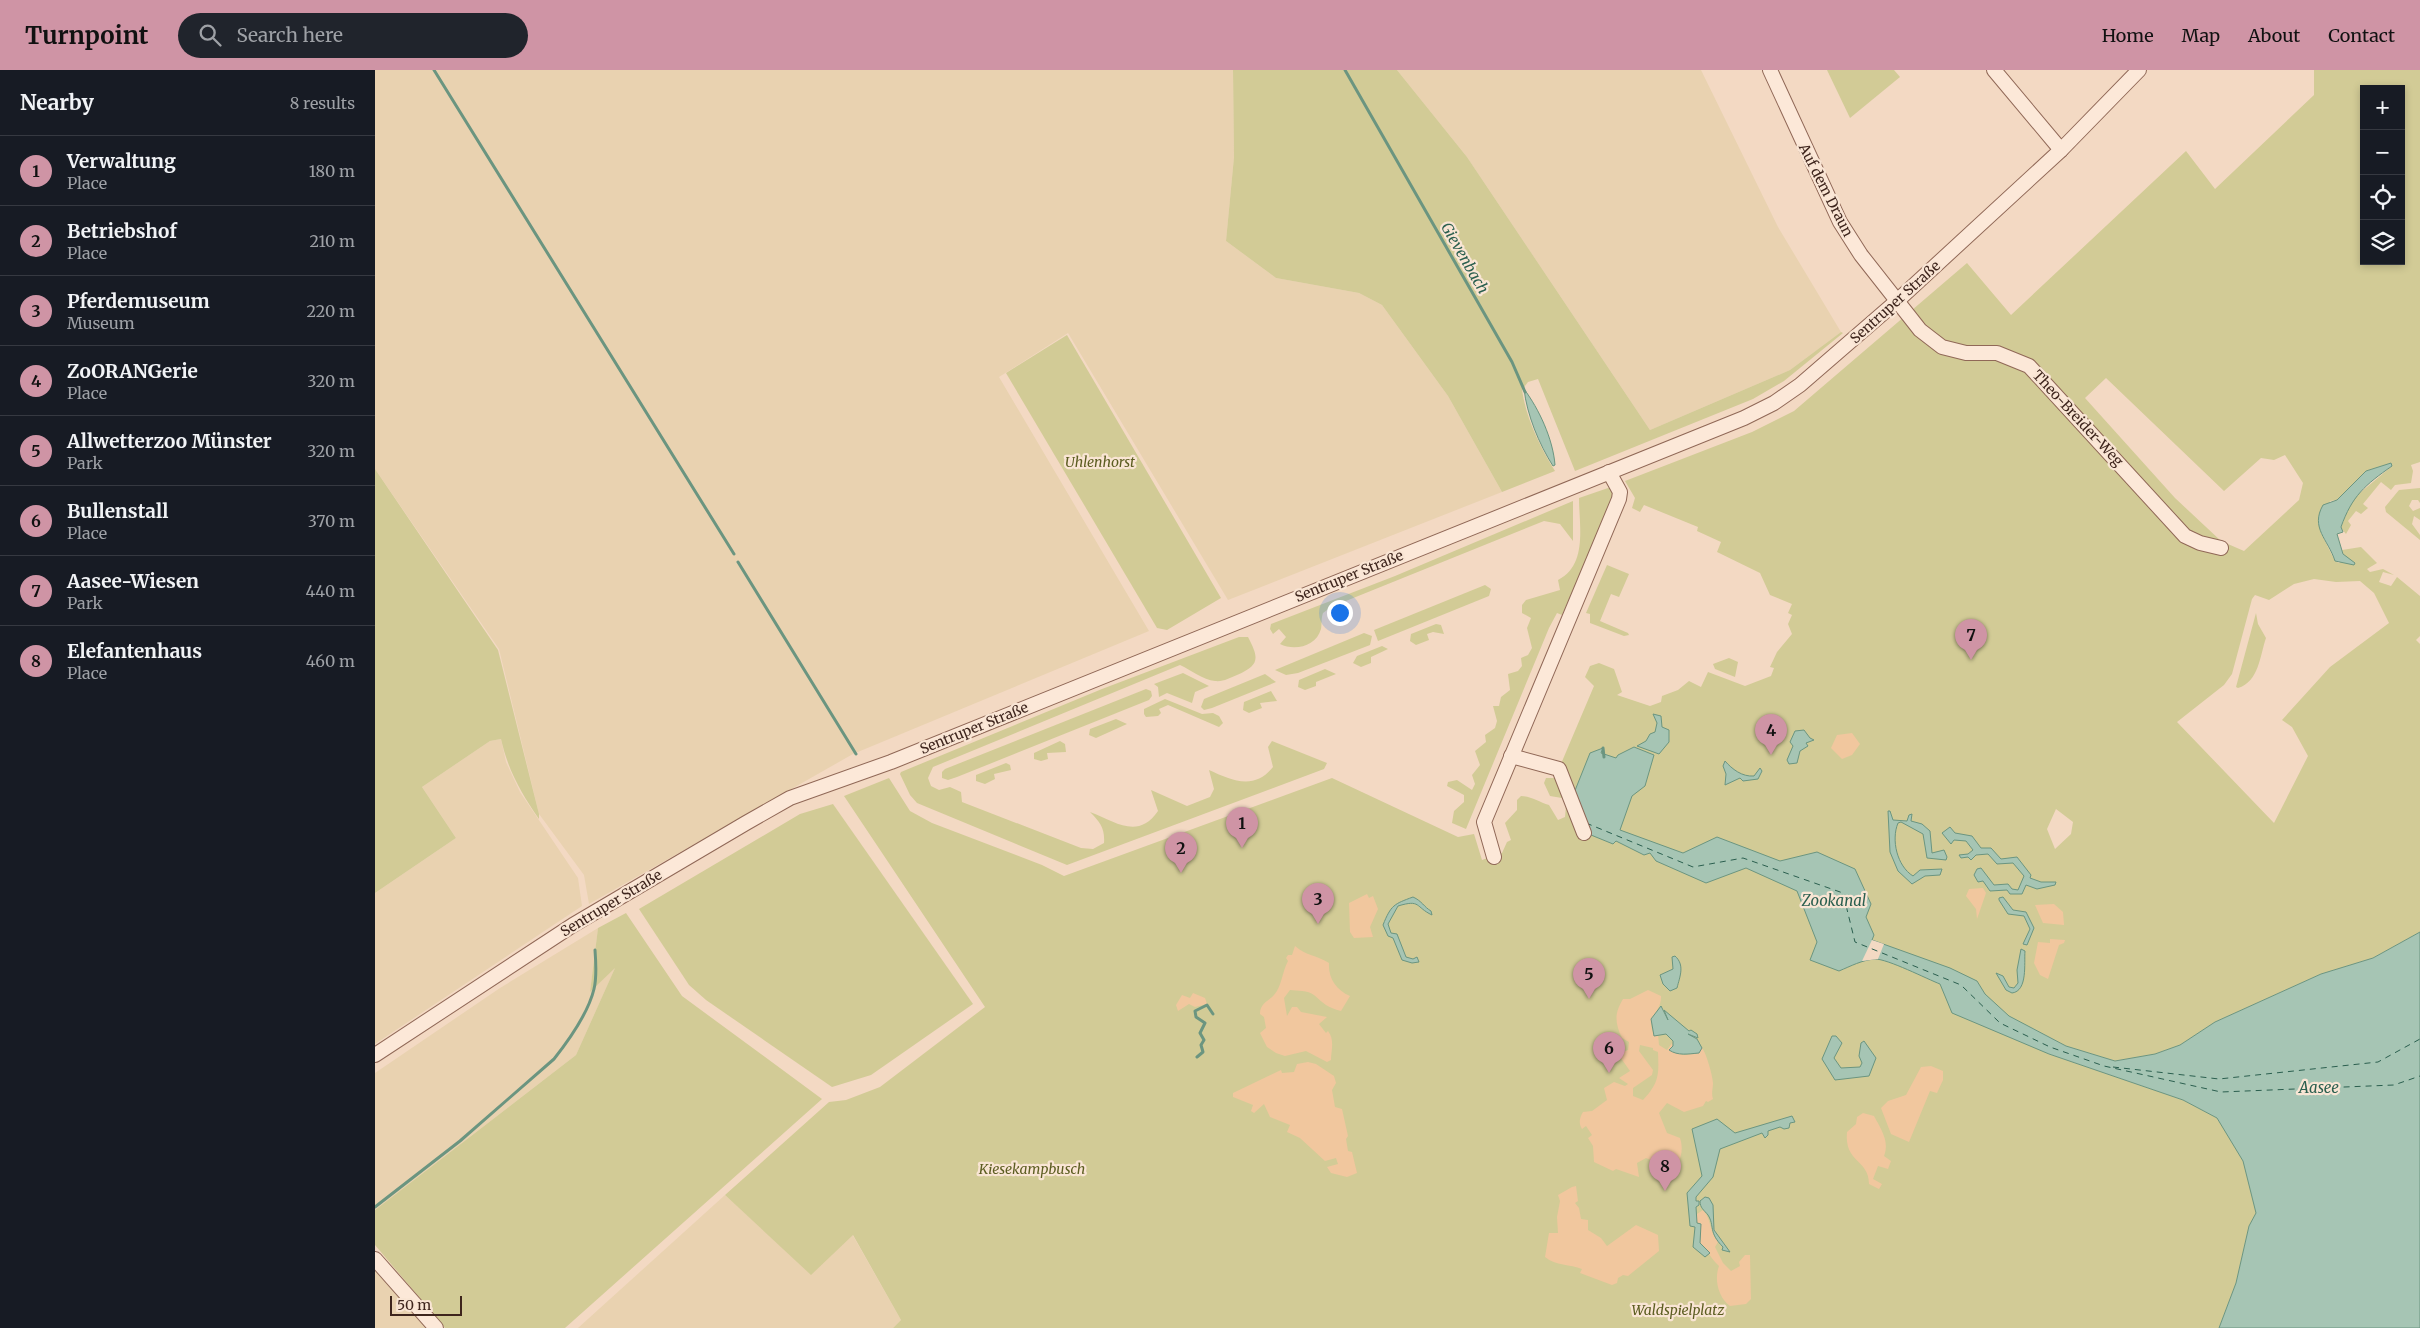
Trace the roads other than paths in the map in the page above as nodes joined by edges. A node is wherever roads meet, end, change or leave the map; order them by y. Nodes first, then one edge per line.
1 (1770, 70) edge
2 (1994, 70) edge
3 (2139, 70) edge
4 (2061, 150) junction
5 (1897, 301) junction
6 (1609, 472) junction
7 (2221, 548) dead end
8 (1511, 756) junction
9 (1584, 833) dead end
10 (1493, 857) dead end
11 (375, 1055) edge
12 (375, 1259) edge
13 (437, 1328) edge

1 - 5 street, Auf dem Draun
2 - 4 street
3 - 4 street, Sentruper Straße
4 - 5 street, Sentruper Straße
5 - 6 street, Sentruper Straße
5 - 7 street, Theo-Breider-Weg
6 - 8 street
6 - 11 street, Sentruper Straße
8 - 9 street
8 - 10 street
12 - 13 street

